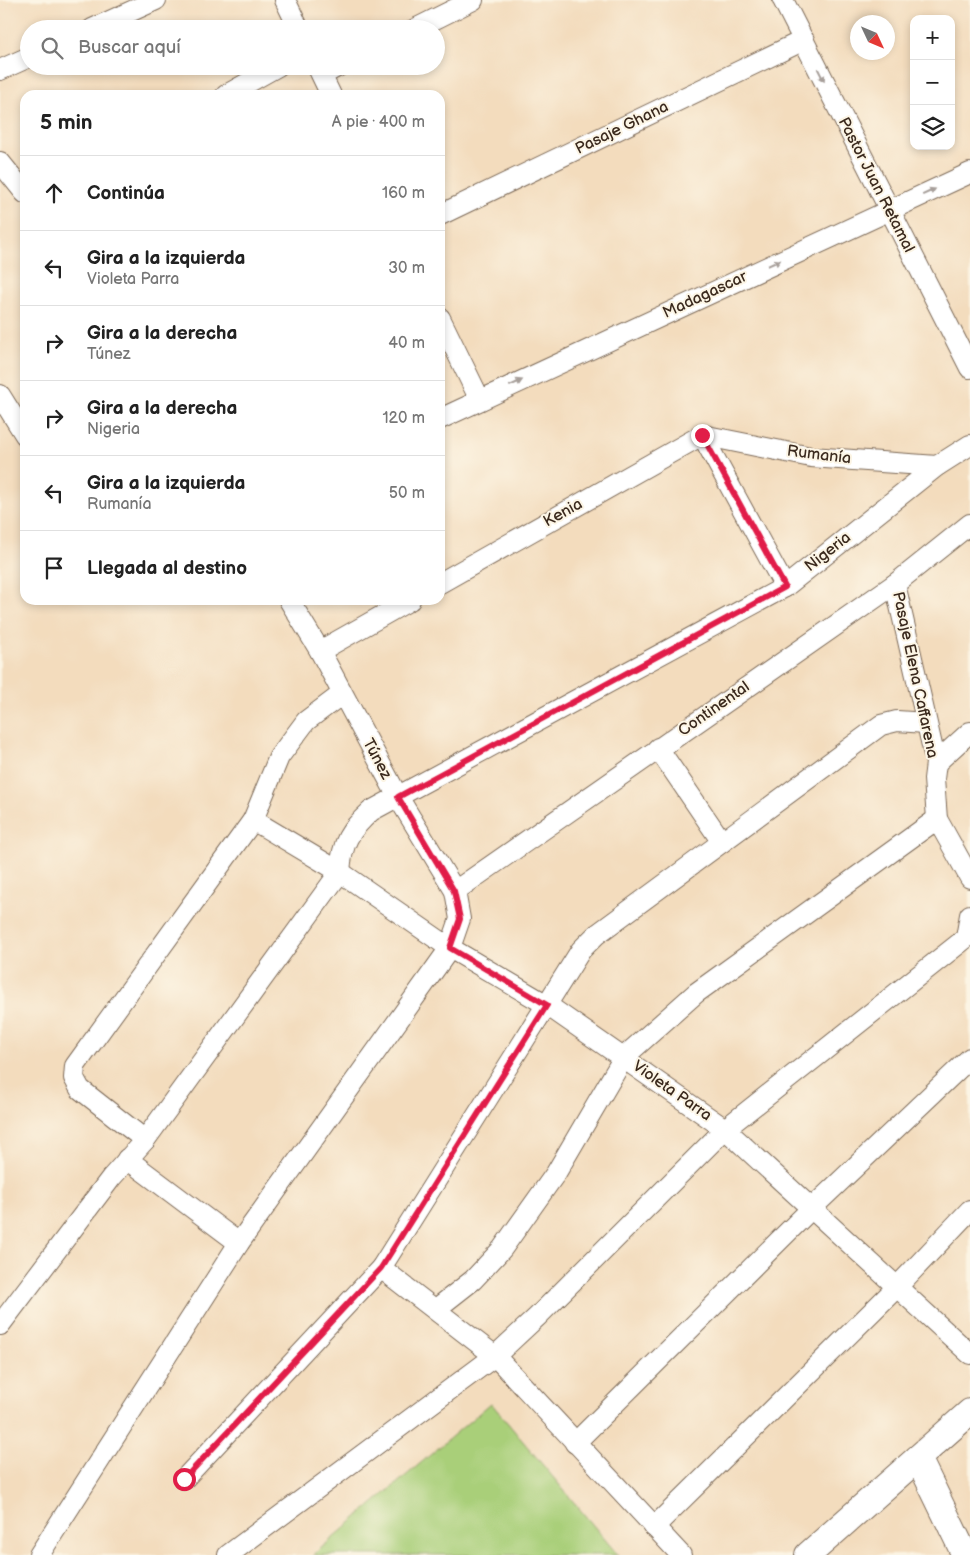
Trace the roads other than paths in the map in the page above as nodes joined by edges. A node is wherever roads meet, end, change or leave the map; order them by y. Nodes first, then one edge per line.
1 (156, 0) edge
2 (285, 0) edge
3 (473, 0) edge
4 (783, 0) edge
5 (112, 20) edge
6 (295, 20) edge
7 (432, 20) edge
8 (804, 40) junction
9 (20, 61) edge
10 (0, 70) edge
11 (262, 75) edge
12 (327, 75) edge
13 (235, 90) edge
14 (330, 90) edge
15 (0, 162) edge
16 (970, 173) edge
17 (20, 187) edge
18 (888, 211) junction
19 (445, 213) edge
20 (445, 328) edge
21 (970, 367) edge
22 (0, 395) edge
23 (480, 400) junction
24 (445, 417) edge
25 (20, 427) edge
26 (694, 439) junction
27 (970, 445) edge
28 (937, 466) junction
29 (970, 524) edge
30 (445, 580) edge
31 (895, 584) junction
32 (785, 587) junction
33 (292, 605) edge
34 (401, 605) edge
35 (320, 651) junction
36 (342, 694) junction
37 (926, 722) junction
38 (970, 732) edge
39 (658, 748) junction
40 (936, 763) junction
41 (398, 797) junction
42 (936, 819) junction
43 (253, 820) junction
44 (722, 842) junction
45 (340, 872) junction
46 (970, 878) edge
47 (454, 891) junction
48 (970, 915) edge
49 (968, 944) edge
50 (450, 948) junction
51 (547, 1005) junction
52 (624, 1057) junction
53 (970, 1058) edge
54 (725, 1129) junction
55 (145, 1140) junction
56 (127, 1159) junction
57 (812, 1208) junction
58 (970, 1210) edge
59 (239, 1243) junction
60 (381, 1268) junction
61 (896, 1288) junction
62 (436, 1309) junction
63 (0, 1325) edge
64 (970, 1354) edge
65 (495, 1356) junction
66 (970, 1412) edge
67 (575, 1443) junction
68 (918, 1458) junction
69 (184, 1479) dead end
70 (654, 1527) junction
71 (39, 1555) edge
72 (228, 1555) edge
73 (681, 1555) edge
74 (808, 1555) edge
75 (965, 1555) edge

1 - 5 street
2 - 6 street
3 - 7 street
4 - 8 street, Pastor Juan Retamal
8 -> 18 street, Pastor Juan Retamal
8 - 19 street, Pasaje Ghana
9 - 10 street
11 - 13 street
12 - 14 street
15 - 17 street
18 -> 16 street, Madagascar
18 - 21 street, Pastor Juan Retamal
23 -> 18 street, Madagascar
20 - 23 street
22 - 25 street
23 - 24 street, Madagascar
26 - 28 street, Rumanía
26 - 30 street, Kenia
26 - 32 street
27 - 28 street, Nigeria
28 - 32 street, Nigeria
29 - 31 street, Continental
31 - 37 street, Pasaje Elena Caffarena
31 - 39 street, Continental
32 - 41 street, Nigeria
33 - 35 street, Túnez
34 - 35 street
35 - 36 street, Túnez
36 - 41 street, Túnez
36 - 43 street
37 - 40 street, Pasaje Elena Caffarena
37 - 44 street
38 - 40 street
39 - 44 street
39 - 47 street, Continental
40 - 42 street, Pasaje Elena Caffarena
41 - 45 street, Nigeria
41 - 47 street, Túnez
42 - 46 street, Pasaje Elena Caffarena
42 - 52 street
43 - 45 street, Violeta Parra
43 - 55 street
44 - 51 street
45 - 50 street, Violeta Parra
45 - 55 street
47 - 50 street, Túnez
48 - 49 street
49 - 54 street
50 - 51 street, Violeta Parra
50 - 59 street, Túnez
51 - 52 street, Violeta Parra
51 - 60 street
52 - 54 street, Violeta Parra
52 - 62 street
53 - 57 street
54 - 57 street, Violeta Parra
54 - 65 street
55 - 56 street
56 - 59 street
56 - 63 street
57 - 61 street, Violeta Parra
57 - 67 street
58 - 61 street
59 - 71 street, Túnez
60 - 62 street
60 - 69 street
61 - 64 street, Violeta Parra
61 - 70 street
62 - 65 street
65 - 67 street
65 - 72 street
66 - 68 street
67 - 70 street
68 - 74 street
68 - 75 street
70 - 73 street

